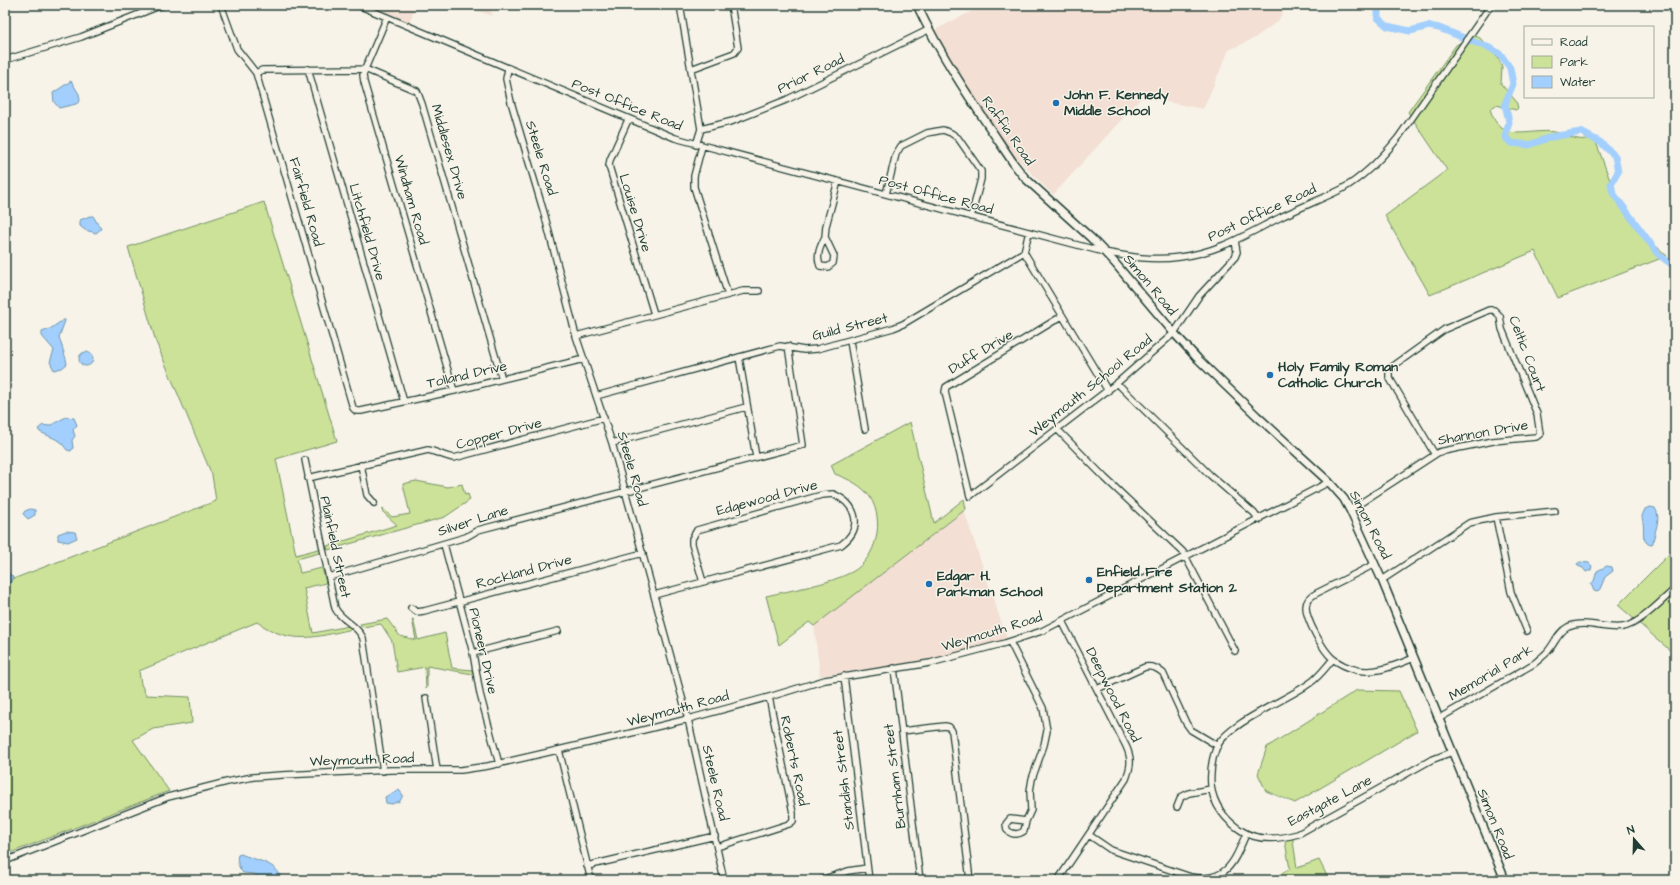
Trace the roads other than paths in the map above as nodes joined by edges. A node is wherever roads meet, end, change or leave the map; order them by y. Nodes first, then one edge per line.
1 (162, 5) edge
2 (221, 5) edge
3 (358, 5) edge
4 (680, 5) edge
5 (732, 5) edge
6 (1491, 5) edge
7 (918, 6) edge
8 (387, 18) junction
9 (928, 30) junction
10 (5, 60) edge
11 (308, 69) junction
12 (365, 69) junction
13 (508, 69) junction
14 (691, 69) junction
15 (256, 73) junction
16 (628, 120) junction
17 (701, 129) junction
18 (696, 145) junction
19 (702, 146) junction
20 (838, 181) junction
21 (886, 194) junction
22 (971, 217) junction
23 (1029, 232) junction
24 (825, 237) junction
25 (1235, 242) junction
26 (1024, 252) junction
27 (1104, 252) junction
28 (758, 291) dead end
29 (728, 295) junction
30 (654, 314) junction
31 (1062, 316) junction
32 (1174, 333) junction
33 (576, 336) junction
34 (850, 341) junction
35 (788, 346) junction
36 (739, 357) junction
37 (584, 359) junction
38 (502, 379) junction
39 (1117, 383) junction
40 (454, 391) junction
41 (1108, 391) junction
42 (596, 396) junction
43 (404, 402) junction
44 (746, 407) junction
45 (356, 411) joint
46 (604, 418) junction
47 (865, 428) dead end
48 (1058, 430) junction
49 (1540, 434) joint
50 (612, 443) junction
51 (1434, 453) junction
52 (756, 457) junction
53 (305, 460) dead end
54 (361, 465) junction
55 (308, 478) junction
56 (1329, 482) junction
57 (626, 492) junction
58 (970, 496) joint
59 (374, 503) dead end
60 (1350, 510) junction
61 (1555, 511) dead end
62 (1496, 517) junction
63 (1258, 520) junction
64 (444, 544) junction
65 (643, 553) junction
66 (1186, 557) junction
67 (1375, 564) junction
68 (329, 577) junction
69 (1382, 580) junction
70 (703, 582) junction
71 (1675, 590) edge
72 (654, 595) junction
73 (459, 602) junction
74 (411, 608) dead end
75 (1062, 621) junction
76 (558, 631) dead end
77 (1527, 631) dead end
78 (1010, 642) junction
79 (1235, 651) dead end
80 (473, 653) junction
81 (1414, 658) junction
82 (1333, 659) junction
83 (894, 668) junction
84 (844, 676) junction
85 (1097, 689) junction
86 (769, 697) junction
87 (426, 698) dead end
88 (688, 719) junction
89 (1438, 719) junction
90 (902, 731) junction
91 (1218, 746) junction
92 (559, 750) junction
93 (1452, 752) junction
94 (498, 764) junction
95 (437, 770) junction
96 (383, 771) junction
97 (1211, 789) junction
98 (1178, 807) dead end
99 (1026, 821) dead end
100 (1246, 834) junction
101 (1089, 835) junction
102 (715, 836) junction
103 (717, 847) junction
104 (5, 861) edge
105 (587, 866) junction
106 (867, 868) junction
107 (591, 880) edge
108 (724, 880) edge
109 (821, 880) edge
110 (869, 880) edge
111 (920, 880) edge
112 (970, 880) edge
113 (1058, 880) edge
114 (1505, 880) edge

1 - 10 street
2 - 15 street, Fairfield Road
3 - 8 street, Post Office Road
4 - 14 street
5 - 14 street
6 - 25 street, Post Office Road
7 - 9 main road, Raffia Road
8 - 12 street, Windham Road
8 - 13 street, Post Office Road
9 - 17 street, Prior Road
9 - 27 main road, Raffia Road
11 - 12 street, Middlesex Drive
11 - 15 street, Middlesex Drive
11 - 43 street, Litchfield Drive
12 - 38 street, Middlesex Drive
12 - 40 street, Windham Road
13 - 16 street, Post Office Road
13 - 33 street, Steele Road
14 - 17 street
15 - 45 street, Fairfield Road
16 - 18 street, Post Office Road
16 - 30 street, Louise Drive
17 - 18 street
18 - 19 street, Post Office Road
19 - 20 street, Post Office Road
19 - 29 street
20 - 21 street, Post Office Road
20 - 24 street
21 - 22 street, Post Office Road
21 - 22 street
22 - 23 street, Post Office Road
23 - 26 street
23 - 27 street, Post Office Road
24 - 24 street
25 - 27 street, Post Office Road
25 - 32 street, Weymouth School Road
26 - 31 street
26 - 34 street, Guild Street
27 - 32 main road, Simon Road
28 - 29 street
29 - 30 street
30 - 33 street
31 - 41 street
31 - 58 street, Duff Drive
32 - 39 street, Weymouth School Road
32 - 56 main road, Simon Road
33 - 37 street, Steele Road
34 - 35 street, Guild Street
34 - 47 street
35 - 36 street, Guild Street
35 - 52 street, Silver Lane
36 - 42 street, Guild Street
36 - 44 street
37 - 38 street, Tolland Drive
37 - 42 street, Steele Road
38 - 40 street, Tolland Drive
39 - 41 street, Weymouth School Road
39 - 63 street
40 - 43 street, Tolland Drive
41 - 48 street, Weymouth School Road
42 - 46 street, Steele Road
43 - 45 street, Tolland Drive
44 - 50 street
44 - 52 street
46 - 50 street, Steele Road
46 - 54 street, Copper Drive
48 - 58 street, Weymouth School Road
48 - 66 street
49 - 51 street, Shannon Drive
49 - 51 street, Celtic Court
50 - 57 street, Steele Road
51 - 60 street, Shannon Drive
52 - 57 street, Silver Lane
53 - 55 street, Plainfield Street
54 - 55 street, Copper Drive
54 - 59 street
55 - 68 street, Plainfield Street
56 - 60 main road, Simon Road
56 - 63 street, Weymouth Road
57 - 64 street, Silver Lane
57 - 65 street, Steele Road
60 - 67 main road, Simon Road
61 - 62 street
62 - 69 street
62 - 77 street
63 - 66 street, Weymouth Road
64 - 68 street, Silver Lane
64 - 73 street, Pioneer Drive
65 - 72 street, Steele Road
65 - 73 street, Rockland Drive
66 - 75 street, Weymouth Road
66 - 79 street
67 - 69 main road, Simon Road
67 - 82 street
68 - 96 street, Plainfield Street
69 - 81 main road, Simon Road
70 - 70 street, Edgewood Drive
70 - 72 street, Edgewood Drive
71 - 89 street, Memorial Park
72 - 88 street, Steele Road
73 - 74 street, Rockland Drive
73 - 80 street, Pioneer Drive
75 - 78 street, Weymouth Road
75 - 85 street, Deepwood Road
76 - 80 street
78 - 83 street, Weymouth Road
78 - 99 street
80 - 94 street, Pioneer Drive
81 - 82 street
81 - 89 main road, Simon Road
82 - 91 street, Eastgate Lane
83 - 84 street, Weymouth Road
83 - 90 street, Burnham Street
84 - 86 street, Weymouth Road
84 - 106 street, Standish Street
85 - 91 street
85 - 101 street, Deepwood Road
86 - 88 street, Weymouth Road
86 - 103 street, Roberts Road
87 - 95 street
88 - 92 street, Weymouth Road
88 - 102 street, Steele Road
89 - 93 main road, Simon Road
90 - 111 street, Burnham Street
90 - 112 street
91 - 97 street, Eastgate Lane
92 - 94 street, Weymouth Road
92 - 105 street
93 - 100 street, Eastgate Lane
93 - 114 main road, Simon Road
94 - 95 street, Weymouth Road
95 - 96 street, Weymouth Road
96 - 104 street, Weymouth Road
97 - 98 street
97 - 100 street, Eastgate Lane
100 - 101 street
101 - 113 street, Deepwood Road
102 - 103 street, Steele Road
102 - 105 street
103 - 108 street, Steele Road
105 - 107 street
106 - 109 street
106 - 110 street, Standish Street

